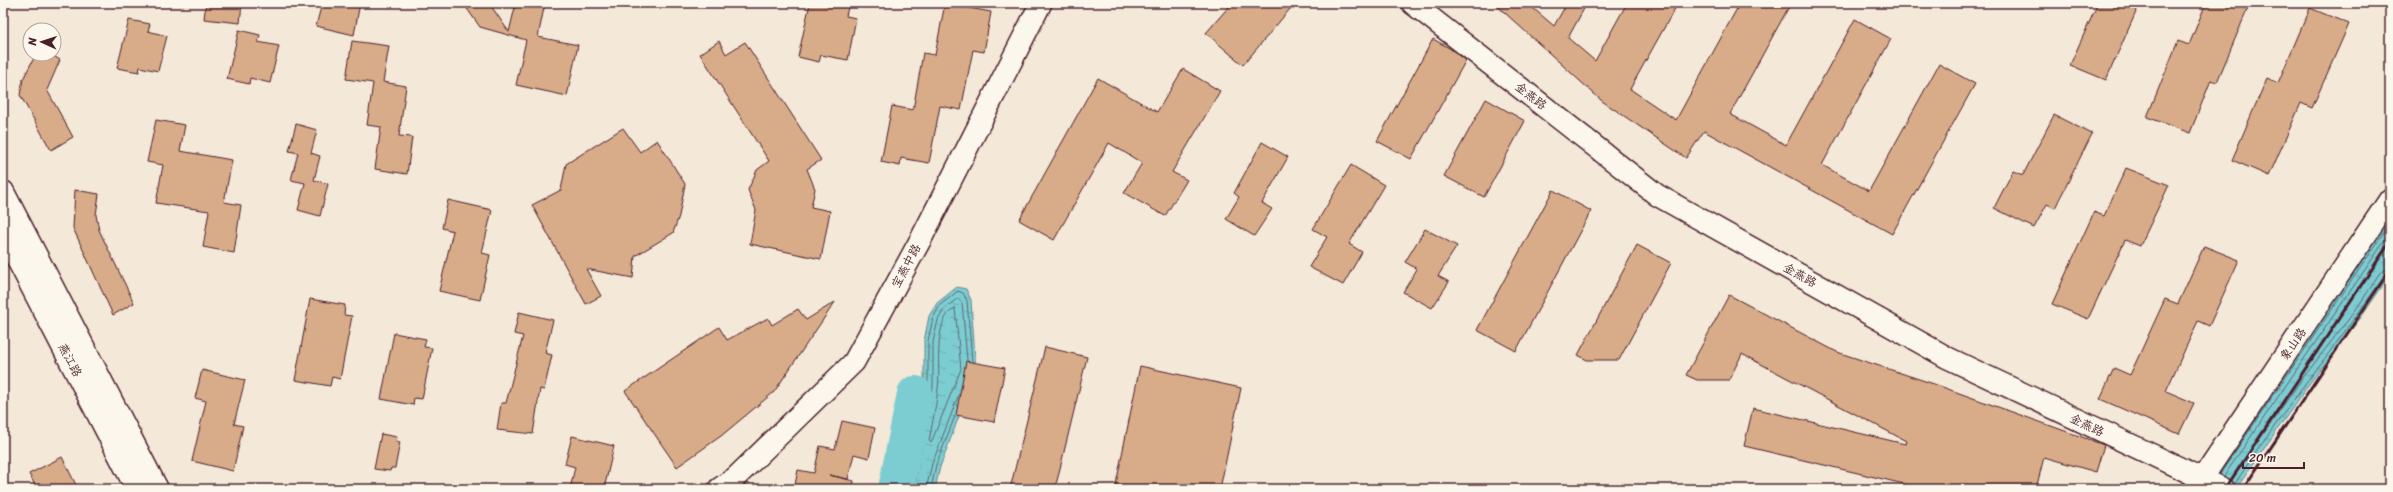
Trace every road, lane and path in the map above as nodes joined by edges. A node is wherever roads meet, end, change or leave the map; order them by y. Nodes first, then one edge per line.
1 (1041, 3) edge
2 (1412, 3) edge
3 (3, 192) edge
4 (2390, 199) edge
5 (3, 231) edge
6 (2198, 484) edge
7 (137, 489) edge
8 (157, 489) edge
9 (719, 489) edge
10 (2224, 489) edge

1 - 9 street, 宝燕中路
2 - 6 street, 金燕路
3 - 8 main road
4 - 6 street, 象山路
5 - 7 main road, 燕江路
6 - 10 street, 金燕路

